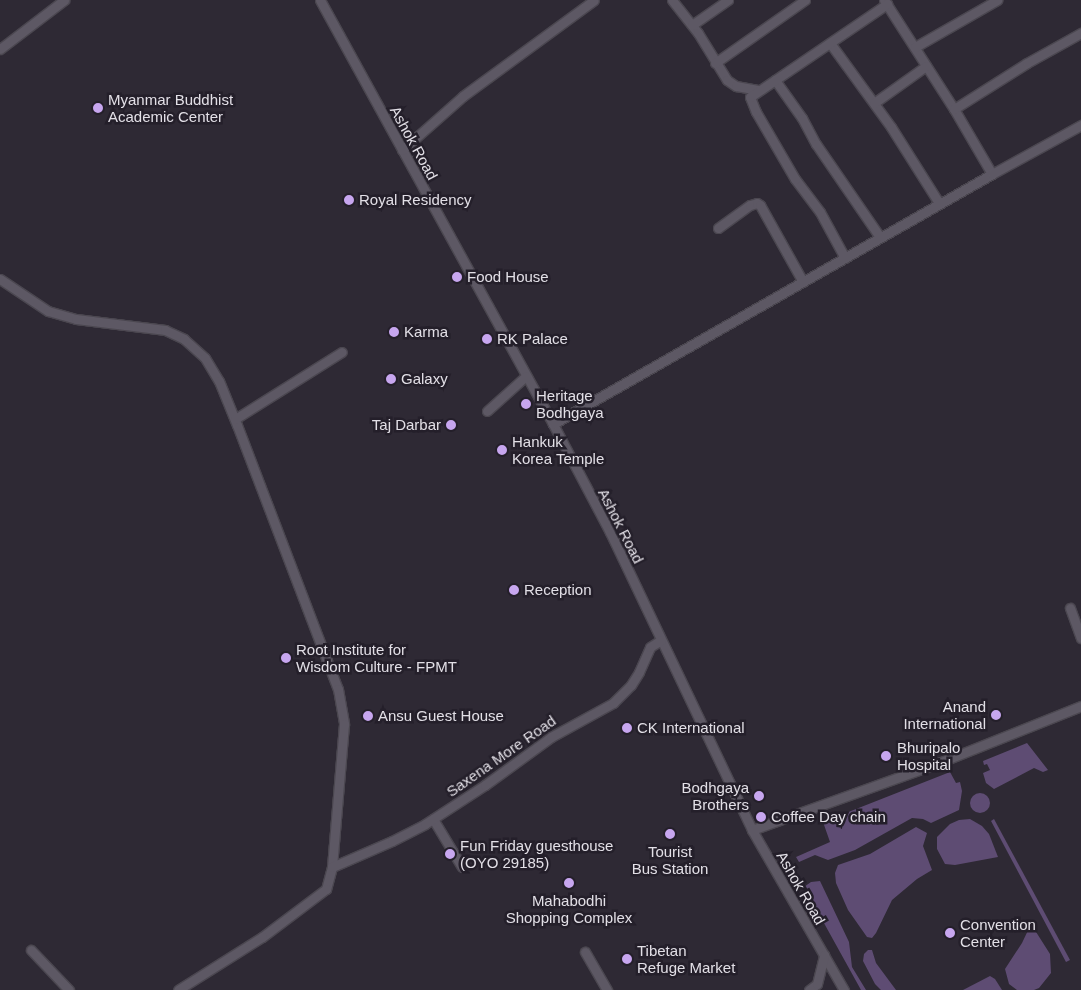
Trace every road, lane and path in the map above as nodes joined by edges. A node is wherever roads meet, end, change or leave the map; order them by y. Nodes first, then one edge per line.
1 (64, 0) edge
2 (320, 0) edge
3 (594, 0) edge
4 (672, 0) edge
5 (728, 0) edge
6 (805, 0) edge
7 (997, 0) edge
8 (885, 2) edge
9 (692, 25) junction
10 (1081, 33) edge
11 (830, 43) junction
12 (915, 47) junction
13 (0, 49) edge
14 (715, 63) junction
15 (926, 66) junction
16 (775, 80) junction
17 (758, 90) junction
18 (874, 104) junction
19 (954, 109) junction
20 (1081, 125) edge
21 (402, 150) junction
22 (992, 174) junction
23 (939, 204) junction
24 (718, 228) dead end
25 (880, 237) junction
26 (845, 258) junction
27 (0, 279) edge
28 (802, 282) junction
29 (342, 352) dead end
30 (526, 376) junction
31 (487, 411) dead end
32 (235, 419) junction
33 (553, 424) junction
34 (1070, 608) dead end
35 (1081, 638) edge
36 (661, 640) junction
37 (1081, 706) edge
38 (433, 819) junction
39 (752, 830) junction
40 (332, 867) junction
41 (462, 867) dead end
42 (31, 950) dead end
43 (585, 952) dead end
44 (824, 955) junction
45 (69, 990) edge
46 (178, 990) edge
47 (607, 990) edge
48 (809, 990) edge
49 (844, 990) edge

1 - 13 street
2 - 21 street, Ashok Road
3 - 21 street
4 - 9 street
5 - 9 street
6 - 14 street
7 - 12 street
8 - 11 street
8 - 12 street
9 - 14 street
10 - 19 street
11 - 16 street
11 - 18 street
12 - 15 street
14 - 17 street
15 - 18 street
15 - 19 street
16 - 17 street
16 - 25 street
17 - 26 street
18 - 23 street
19 - 22 street
20 - 22 street
21 - 30 street, Ashok Road
22 - 23 street
23 - 25 street
24 - 28 street
25 - 26 street
26 - 28 street
27 - 32 street
28 - 33 street
29 - 32 street
30 - 31 street
30 - 33 street, Ashok Road
32 - 40 street
33 - 36 street, Ashok Road
34 - 35 street
36 - 38 street, Saxena More Road
36 - 39 street, Ashok Road
37 - 39 street
38 - 40 street, Saxena More Road
38 - 41 street
39 - 44 street, Ashok Road
40 - 46 street
42 - 45 street
43 - 47 street
44 - 48 street
44 - 49 street, Ashok Road

